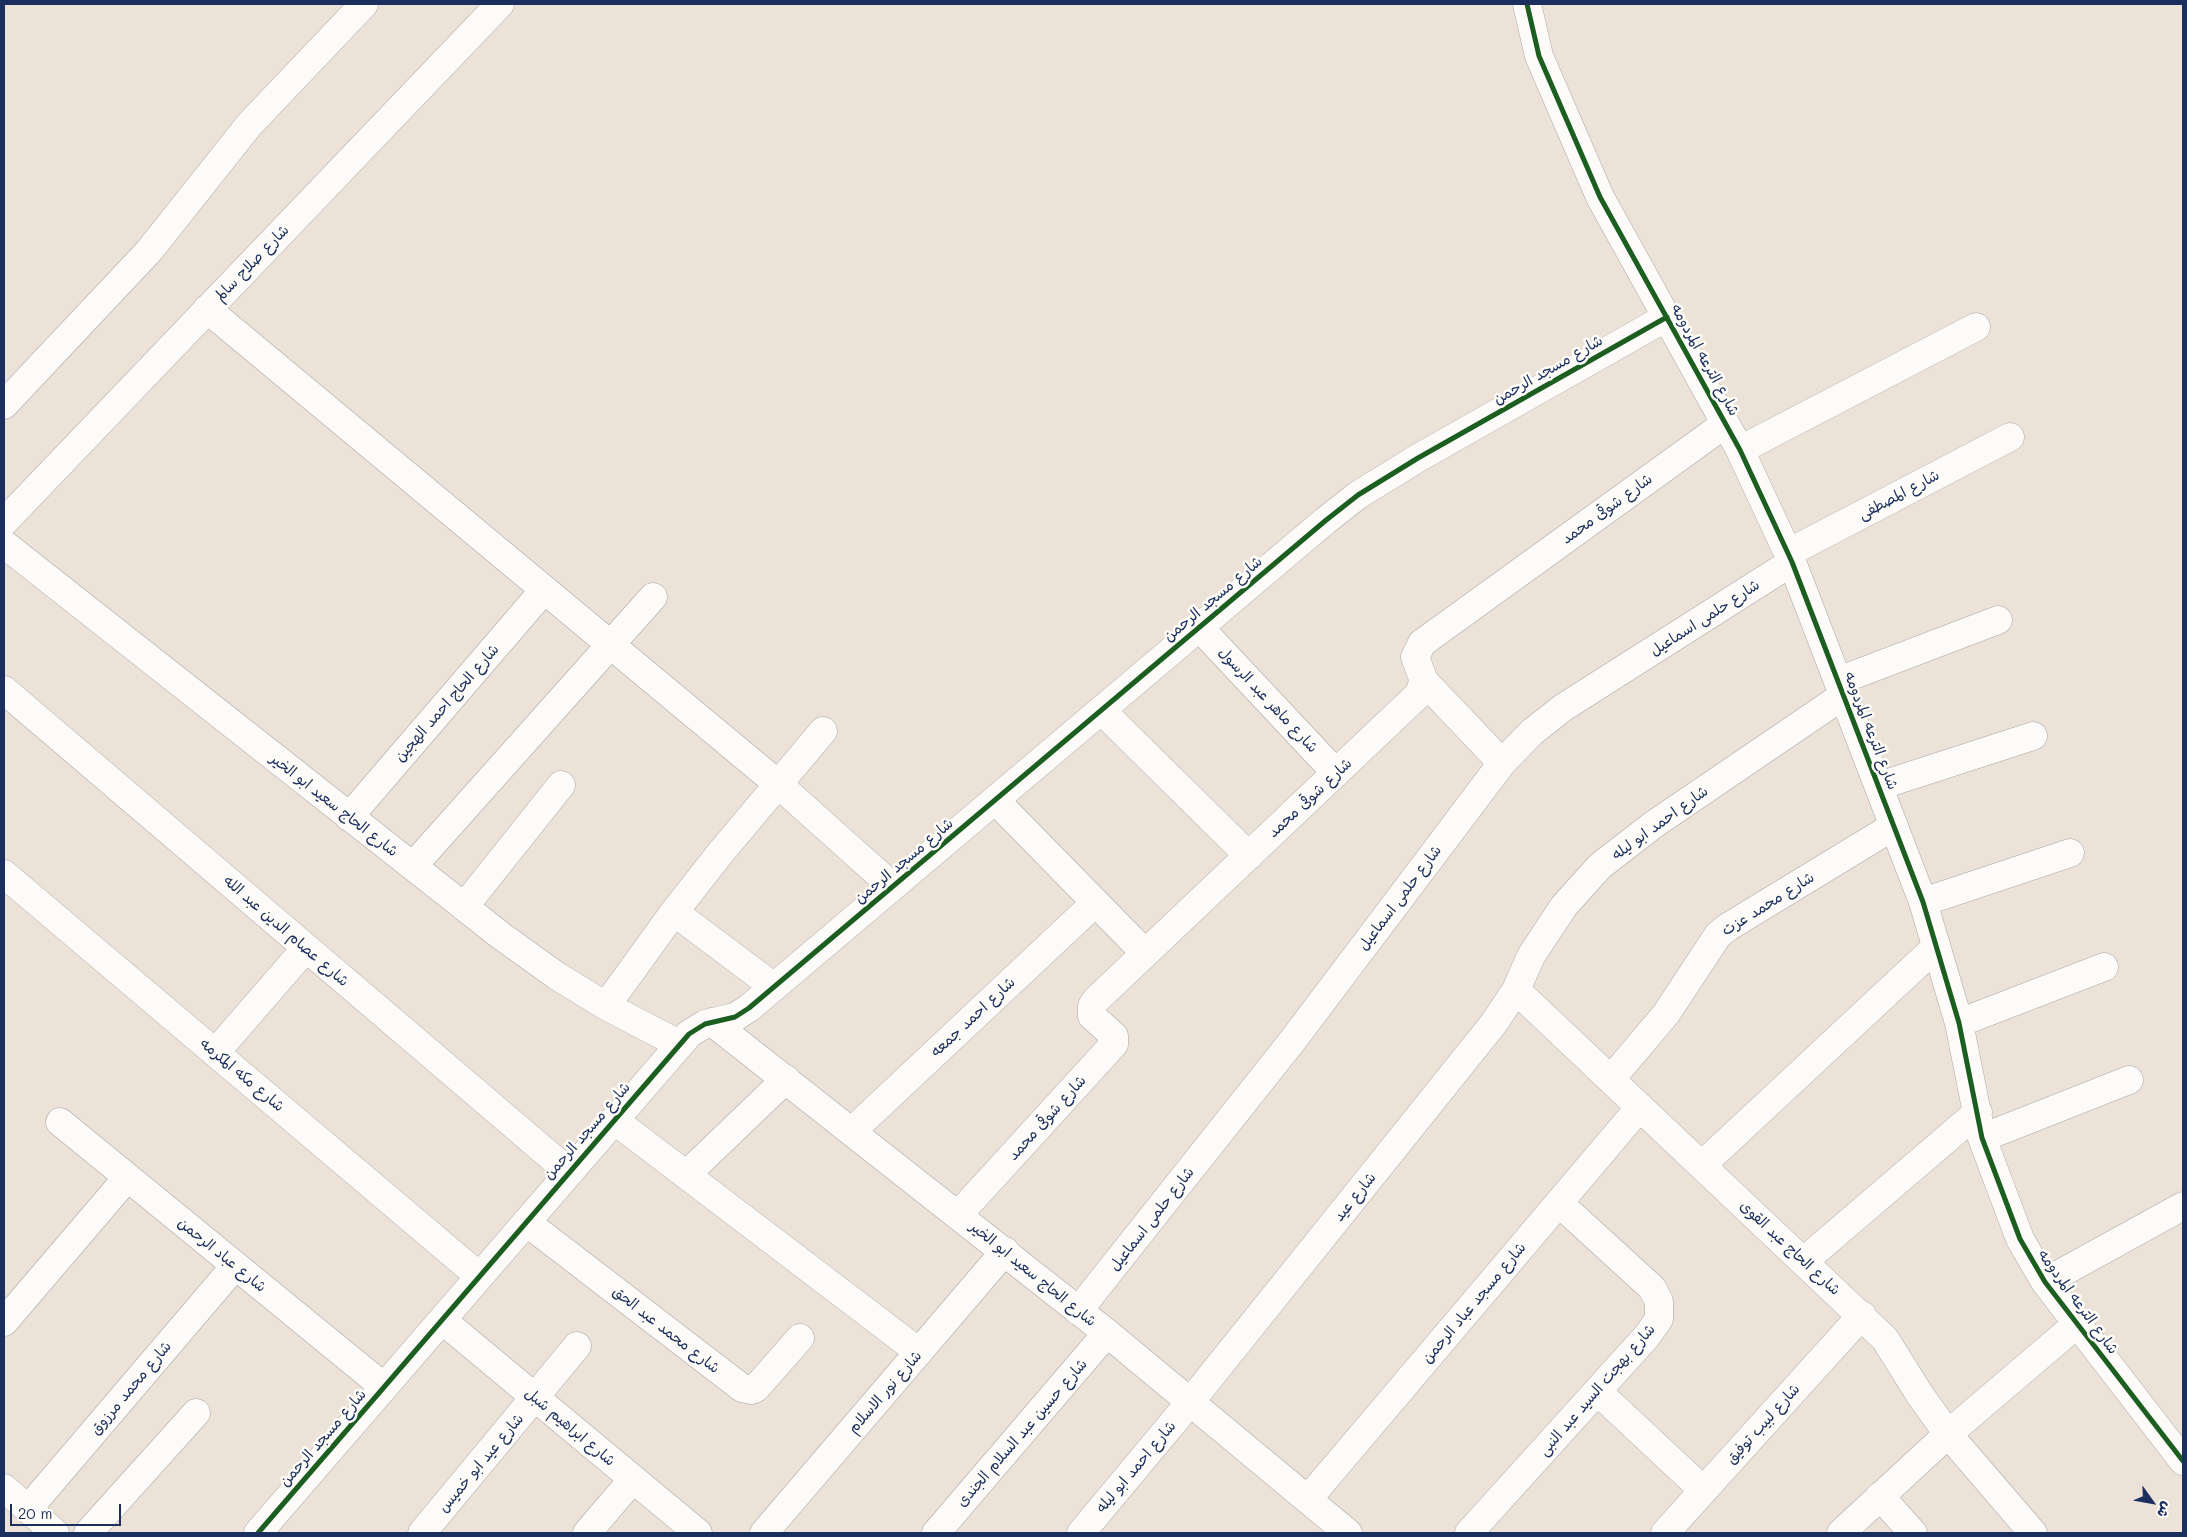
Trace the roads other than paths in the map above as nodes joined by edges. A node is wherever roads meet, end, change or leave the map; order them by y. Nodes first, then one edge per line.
1 (364, 4) edge
2 (500, 4) edge
3 (1527, 4) edge
4 (208, 309) junction
5 (1667, 317) junction
6 (1976, 327) dead end
7 (4, 405) edge
8 (1725, 424) junction
9 (2010, 437) dead end
10 (1740, 450) junction
11 (4, 522) edge
12 (4, 544) edge
13 (1790, 558) junction
14 (544, 590) junction
15 (653, 597) dead end
16 (1998, 620) dead end
17 (1199, 627) junction
18 (611, 645) junction
19 (1424, 681) junction
20 (1841, 688) junction
21 (4, 690) edge
22 (1101, 710) junction
23 (823, 731) dead end
24 (2034, 736) dead end
25 (1502, 763) junction
26 (1336, 773) junction
27 (778, 784) junction
28 (561, 785) dead end
29 (1879, 786) junction
30 (995, 800) junction
31 (349, 817) junction
32 (1894, 826) junction
33 (2070, 853) dead end
34 (1249, 856) junction
35 (412, 866) junction
36 (4, 874) edge
37 (892, 886) junction
38 (1922, 902) junction
39 (1095, 903) junction
40 (464, 907) junction
41 (674, 912) junction
42 (1936, 947) junction
43 (306, 948) junction
44 (1145, 953) junction
45 (2104, 966) dead end
46 (774, 987) junction
47 (1516, 990) junction
48 (606, 1006) junction
49 (712, 1022) junction
50 (1959, 1023) junction
51 (679, 1044) junction
52 (215, 1053) junction
53 (786, 1079) junction
54 (1611, 1079) junction
55 (2129, 1080) dead end
56 (1640, 1107) junction
57 (614, 1120) junction
58 (60, 1122) dead end
59 (1980, 1125) junction
60 (852, 1131) junction
61 (1702, 1165) junction
62 (569, 1172) junction
63 (686, 1175) junction
64 (127, 1178) junction
65 (1560, 1203) junction
66 (2183, 1206) edge
67 (958, 1215) junction
68 (526, 1222) junction
69 (1005, 1252) junction
70 (1804, 1261) junction
71 (235, 1266) junction
72 (479, 1276) junction
73 (2045, 1282) junction
74 (1078, 1311) junction
75 (1862, 1315) junction
76 (442, 1320) junction
77 (4, 1322) edge
78 (2077, 1324) junction
79 (1108, 1333) junction
80 (800, 1338) dead end
81 (577, 1346) dead end
82 (919, 1352) junction
83 (384, 1387) junction
84 (1597, 1391) junction
85 (535, 1398) junction
86 (1191, 1402) junction
87 (196, 1413) dead end
88 (1948, 1434) junction
89 (2183, 1460) edge
90 (633, 1479) junction
91 (4, 1488) edge
92 (1703, 1490) junction
93 (1880, 1496) junction
94 (1308, 1499) junction
95 (28, 1510) junction
96 (55, 1533) edge
97 (88, 1533) edge
98 (258, 1533) edge
99 (422, 1533) edge
100 (587, 1533) edge
101 (698, 1533) edge
102 (764, 1533) edge
103 (936, 1533) edge
104 (1081, 1533) edge
105 (1348, 1533) edge
106 (1469, 1533) edge
107 (1665, 1533) edge
108 (1841, 1533) edge
109 (1914, 1533) edge
110 (2033, 1533) edge

1 - 7 street
2 - 4 street, شارع صلاح سالم
3 - 5 street, شارع الترعه المردومه
4 - 11 street, شارع صلاح سالم
4 - 14 street
5 - 8 street, شارع الترعه المردومه
5 - 17 street, شارع مسجد الرحمن
6 - 10 street
8 - 10 street, شارع الترعه المردومه
8 - 19 street, شارع شوقى محمد
9 - 13 street, شارع المصطفى
10 - 13 street, شارع الترعه المردومه
12 - 31 street, شارع الحاج سعيد ابو الخير
13 - 20 street, شارع الترعه المردومه
13 - 25 street, شارع حلمى اسماعيل
14 - 18 street
14 - 31 street, شارع الحاج احمد الهجين
15 - 18 street
16 - 20 street, شارع احمد ابو ليله
17 - 22 street, شارع مسجد الرحمن
17 - 26 street, شارع ماهر عبد الرسول
18 - 27 street
18 - 35 street
19 - 25 street
19 - 26 street, شارع شوقى محمد
20 - 29 street, شارع الترعه المردومه
20 - 47 street, شارع احمد ابو ليله
21 - 43 street, شارع عصام الدين عبد الله
22 - 30 street, شارع مسجد الرحمن
22 - 34 street
23 - 27 street
24 - 29 street
25 - 74 street, شارع حلمى اسماعيل
26 - 34 street, شارع شوقى محمد
27 - 37 street
27 - 41 street
28 - 40 street
29 - 32 street, شارع الترعه المردومه
30 - 37 street, شارع مسجد الرحمن
30 - 39 street
31 - 35 street, شارع الحاج سعيد ابو الخير
32 - 38 street, شارع الترعه المردومه
32 - 54 street, شارع محمد عزت
33 - 38 street
34 - 44 street, شارع شوقى محمد
35 - 40 street, شارع الحاج سعيد ابو الخير
36 - 52 street, شارع مكه المكرمه
37 - 46 street, شارع مسجد الرحمن
38 - 42 street, شارع الترعه المردومه
39 - 44 street
39 - 60 street, شارع احمد جمعه
40 - 48 street, شارع الحاج سعيد ابو الخير
41 - 46 street
41 - 48 street
42 - 50 street, شارع الترعه المردومه
42 - 61 street
43 - 52 street
43 - 62 street, شارع عصام الدين عبد الله
44 - 67 street, شارع شوقى محمد
45 - 50 street
46 - 49 street, شارع مسجد الرحمن
47 - 54 street, شارع الحاج عبد القوى
47 - 86 street, شارع عيد
48 - 51 street, شارع الحاج سعيد ابو الخير
49 - 51 street, شارع مسجد الرحمن
49 - 53 street, شارع الحاج سعيد ابو الخير
50 - 59 street, شارع الترعه المردومه
51 - 57 street, شارع مسجد الرحمن
52 - 72 street, شارع مكه المكرمه
53 - 60 street, شارع الحاج سعيد ابو الخير
53 - 63 street
54 - 56 street, شارع الحاج عبد القوى
55 - 59 street
56 - 61 street, شارع الحاج عبد القوى
56 - 65 street, شارع مسجد عباد الرحمن
57 - 62 street, شارع مسجد الرحمن
57 - 63 street
58 - 64 street, شارع عباد الرحمن
59 - 70 street
59 - 73 street, شارع الترعه المردومه
60 - 67 street, شارع الحاج سعيد ابو الخير
61 - 70 street, شارع الحاج عبد القوى
62 - 68 street, شارع مسجد الرحمن
63 - 82 street
64 - 71 street, شارع عباد الرحمن
64 - 77 street
65 - 84 street, شارع بهجت السيد عبد النبى
65 - 94 street, شارع مسجد عباد الرحمن
66 - 73 street
67 - 69 street, شارع الحاج سعيد ابو الخير
68 - 72 street, شارع مسجد الرحمن
68 - 80 street, شارع محمد عبد الحق
69 - 74 street, شارع الحاج سعيد ابو الخير
69 - 82 street, شارع نور الاسلام
70 - 75 street, شارع الحاج عبد القوى
71 - 83 street, شارع عباد الرحمن
71 - 95 street, شارع محمد مرزوق
72 - 76 street, شارع مسجد الرحمن
73 - 78 street, شارع الترعه المردومه
74 - 79 street, شارع الحاج سعيد ابو الخير
75 - 88 street, شارع الحاج عبد القوى
75 - 92 street, شارع لبيب توفيق
76 - 83 street, شارع مسجد الرحمن
76 - 85 street, شارع ابراهيم شبل
78 - 88 street
78 - 89 street, شارع الترعه المردومه
79 - 86 street, شارع الحاج سعيد ابو الخير
79 - 103 street, شارع حسين عبد السلام الجندى
81 - 85 street, شارع عيد ابو خميس
82 - 102 street, شارع نور الاسلام
83 - 98 street, شارع مسجد الرحمن
84 - 92 street
84 - 106 street, شارع بهجت السيد عبد النبى
85 - 90 street, شارع ابراهيم شبل
85 - 99 street, شارع عيد ابو خميس
86 - 94 street, شارع الحاج سعيد ابو الخير
86 - 104 street, شارع احمد ابو ليله
87 - 97 street
88 - 93 street
88 - 110 street, شارع الحاج عبد القوى
90 - 100 street
90 - 101 street, شارع ابراهيم شبل
91 - 95 street
92 - 107 street, شارع لبيب توفيق
93 - 108 street
93 - 109 street
94 - 105 street, شارع الحاج سعيد ابو الخير
95 - 96 street

